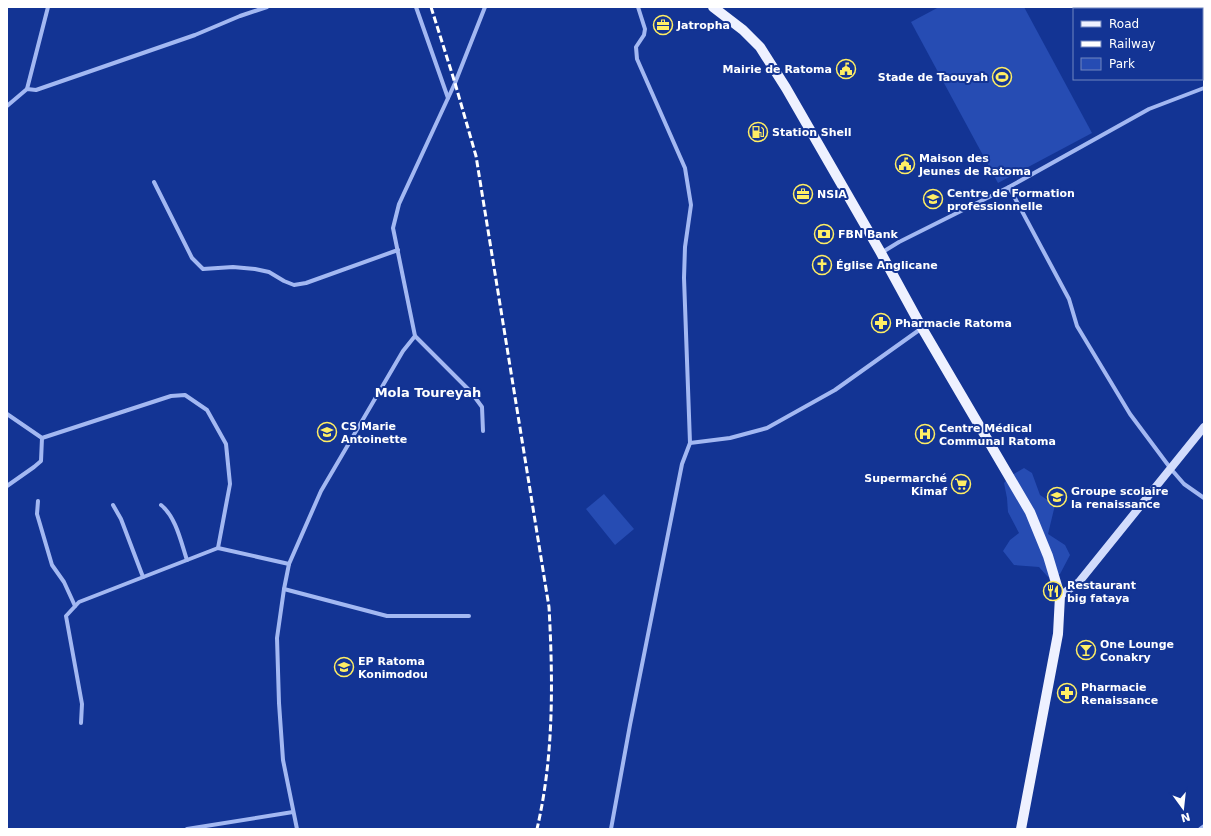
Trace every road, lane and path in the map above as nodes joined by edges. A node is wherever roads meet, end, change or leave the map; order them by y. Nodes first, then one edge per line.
1 (48, 7) edge
2 (267, 7) edge
3 (416, 7) edge
4 (485, 7) edge
5 (638, 7) edge
6 (713, 7) edge
7 (1204, 88) edge
8 (27, 89) junction
9 (448, 98) junction
10 (7, 106) edge
11 (154, 182) dead end
12 (1009, 187) junction
13 (398, 250) junction
14 (881, 253) junction
15 (922, 328) junction
16 (415, 336) junction
17 (7, 414) edge
18 (1204, 427) edge
19 (483, 430) dead end
20 (42, 438) junction
21 (690, 443) junction
22 (1171, 469) junction
23 (7, 486) edge
24 (1204, 498) edge
25 (38, 501) dead end
26 (112, 505) dead end
27 (161, 505) dead end
28 (218, 548) junction
29 (187, 560) junction
30 (289, 564) junction
31 (143, 577) junction
32 (284, 589) junction
33 (1060, 596) junction
34 (76, 606) junction
35 (469, 616) dead end
36 (81, 723) dead end
37 (293, 812) junction
38 (1204, 826) edge
39 (187, 829) edge
40 (296, 829) edge
41 (610, 829) edge
42 (1021, 829) edge
43 (1200, 829) edge

1 - 8 street
2 - 8 street
3 - 9 street
4 - 9 street
5 - 21 street
6 - 14 main road
7 - 12 street
8 - 10 street
9 - 13 street
11 - 13 street
12 - 14 street
12 - 22 street
13 - 16 street
14 - 15 main road
15 - 21 street
15 - 33 main road
16 - 19 street
16 - 30 street
17 - 20 street
18 - 22 street
20 - 23 street
20 - 28 street
21 - 41 street
22 - 24 street
22 - 33 street
25 - 34 street
26 - 31 street
27 - 29 street
28 - 29 street
28 - 30 street
29 - 31 street
30 - 32 street
31 - 34 street
32 - 35 street
32 - 37 street
33 - 42 main road
34 - 36 street
37 - 39 street
37 - 40 street
38 - 43 street

